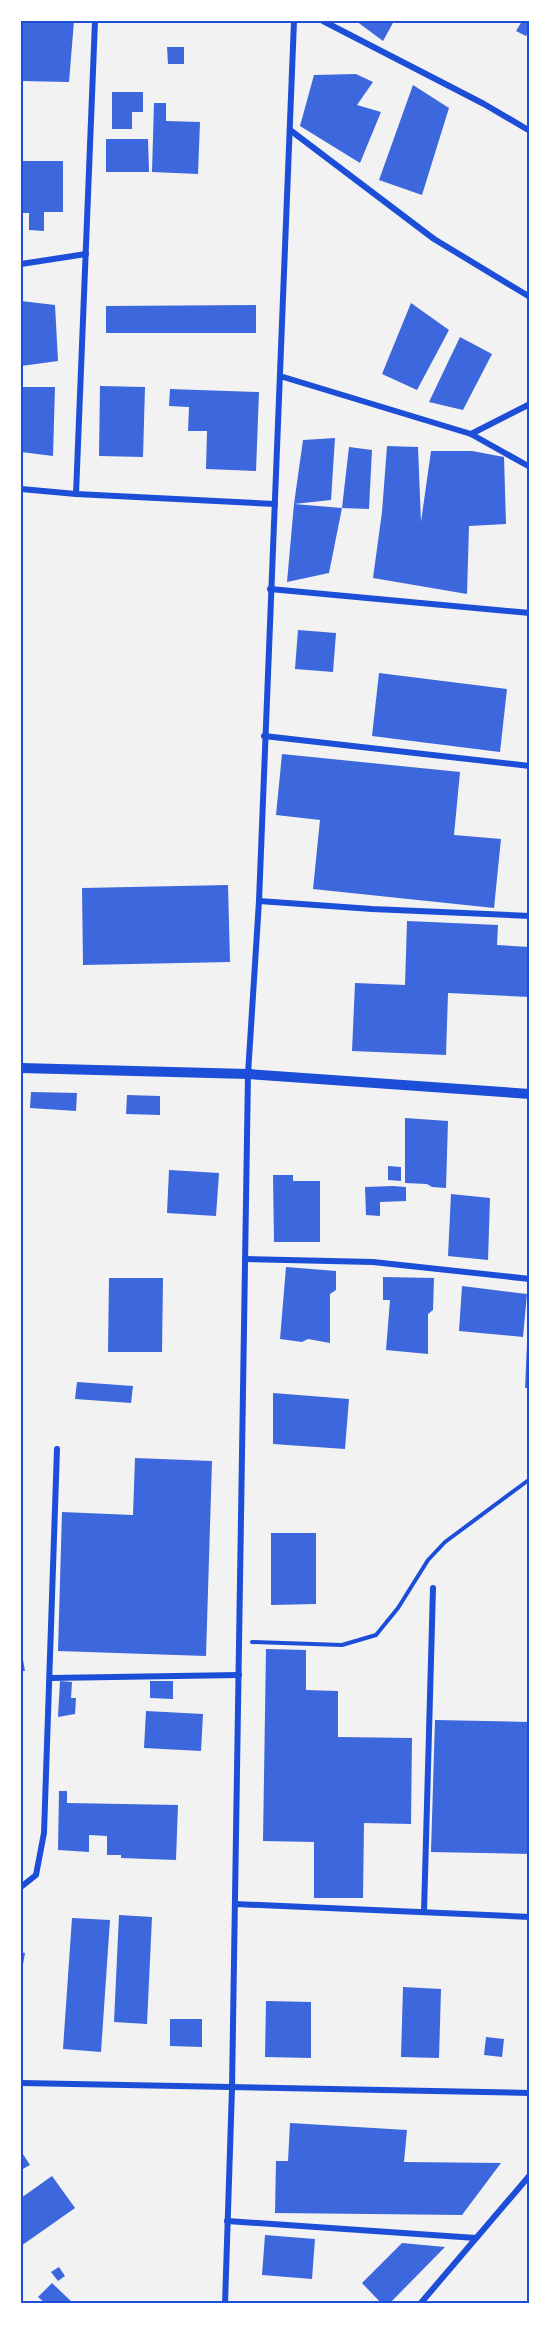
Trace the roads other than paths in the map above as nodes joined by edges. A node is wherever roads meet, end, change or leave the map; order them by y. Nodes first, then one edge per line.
1 (95, 21) edge
2 (294, 21) edge
3 (323, 21) edge
4 (290, 130) junction
5 (530, 131) edge
6 (86, 254) junction
7 (21, 264) edge
8 (530, 297) edge
9 (280, 376) junction
10 (530, 404) edge
11 (471, 434) junction
12 (530, 467) edge
13 (21, 489) edge
14 (76, 494) junction
15 (275, 504) junction
16 (270, 589) junction
17 (530, 614) edge
18 (264, 736) junction
19 (530, 766) edge
20 (259, 901) junction
21 (530, 916) edge
22 (21, 1068) edge
23 (248, 1074) junction
24 (530, 1094) edge
25 (245, 1259) junction
26 (530, 1279) edge
27 (57, 1449) dead end
28 (433, 1588) dead end
29 (239, 1675) junction
30 (50, 1678) junction
31 (21, 1887) edge
32 (235, 1904) junction
33 (424, 1912) junction
34 (530, 1917) edge
35 (21, 2083) edge
36 (232, 2088) junction
37 (530, 2093) edge
38 (530, 2175) edge
39 (523, 2183) junction
40 (530, 2189) edge
41 (227, 2221) junction
42 (476, 2238) junction
43 (425, 2298) junction
44 (225, 2304) edge
45 (420, 2304) edge
46 (432, 2304) edge

1 - 6 street
2 - 4 street
3 - 5 street
4 - 8 street
4 - 9 street
6 - 7 street
6 - 14 street
9 - 11 street
9 - 15 street
10 - 11 street
11 - 12 street
13 - 14 street
14 - 15 street
15 - 16 street
16 - 17 street
16 - 18 street
18 - 19 street
18 - 20 street
20 - 21 street
20 - 23 street
22 - 23 street
23 - 24 street
23 - 25 street
25 - 26 street
25 - 29 street
27 - 30 street
28 - 33 street
29 - 30 street
29 - 32 street
30 - 31 street
32 - 33 street
32 - 36 street
33 - 34 street
35 - 36 street
36 - 37 street
36 - 41 street
38 - 39 street
39 - 40 street
39 - 42 street
41 - 42 street
41 - 44 street
42 - 43 street
43 - 45 street
43 - 46 street

